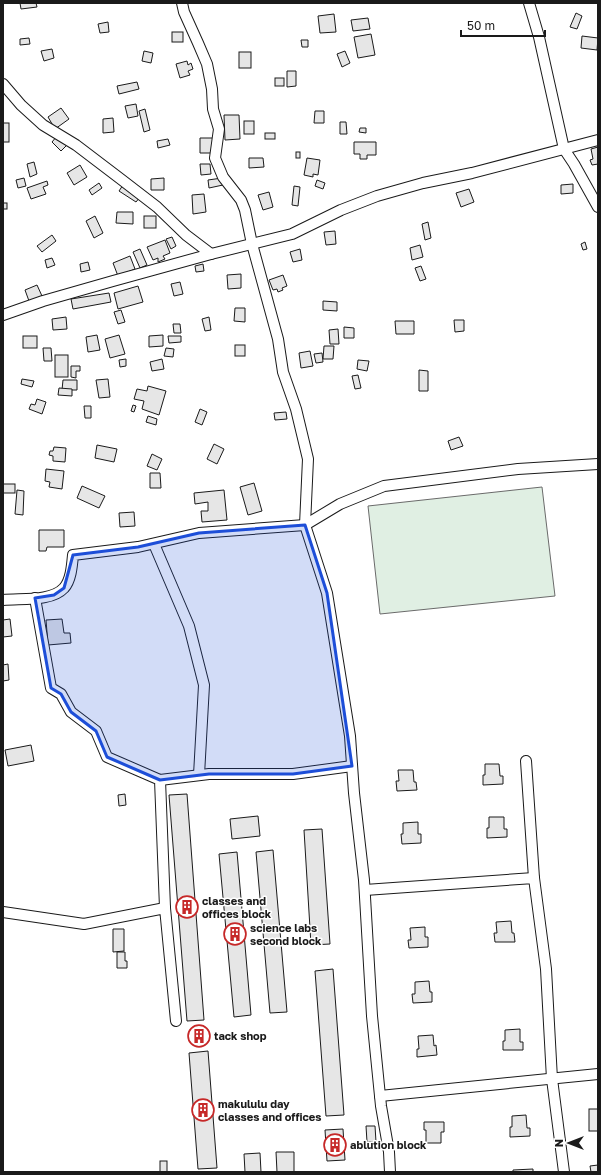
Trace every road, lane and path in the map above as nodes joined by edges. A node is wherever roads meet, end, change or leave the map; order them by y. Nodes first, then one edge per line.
1 (182, 3) edge
2 (529, 3) edge
3 (3, 84) edge
4 (598, 140) edge
5 (564, 149) junction
6 (598, 207) edge
7 (252, 244) junction
8 (211, 254) junction
9 (3, 315) edge
10 (598, 464) edge
11 (305, 525) junction
12 (154, 544) junction
13 (35, 598) junction
14 (3, 600) edge
15 (526, 761) dead end
16 (352, 766) junction
17 (200, 775) junction
18 (160, 780) junction
19 (534, 878) junction
20 (365, 890) junction
21 (165, 908) junction
22 (3, 912) edge
23 (176, 1020) dead end
24 (598, 1074) edge
25 (552, 1079) junction
26 (380, 1096) junction
27 (390, 1172) edge
28 (564, 1172) edge

1 - 7 street
2 - 5 street
3 - 8 street
4 - 5 street
5 - 6 street
5 - 7 street
7 - 8 street
7 - 11 street
8 - 9 street
10 - 11 street
11 - 12 street
11 - 16 street
12 - 13 street
12 - 17 street
13 - 14 street
13 - 18 street
15 - 19 street
16 - 17 street
16 - 20 street
17 - 18 street
18 - 21 street
19 - 20 street
19 - 25 street
20 - 26 street
21 - 22 street
21 - 23 street
24 - 25 street
25 - 26 street
25 - 28 street
26 - 27 street

